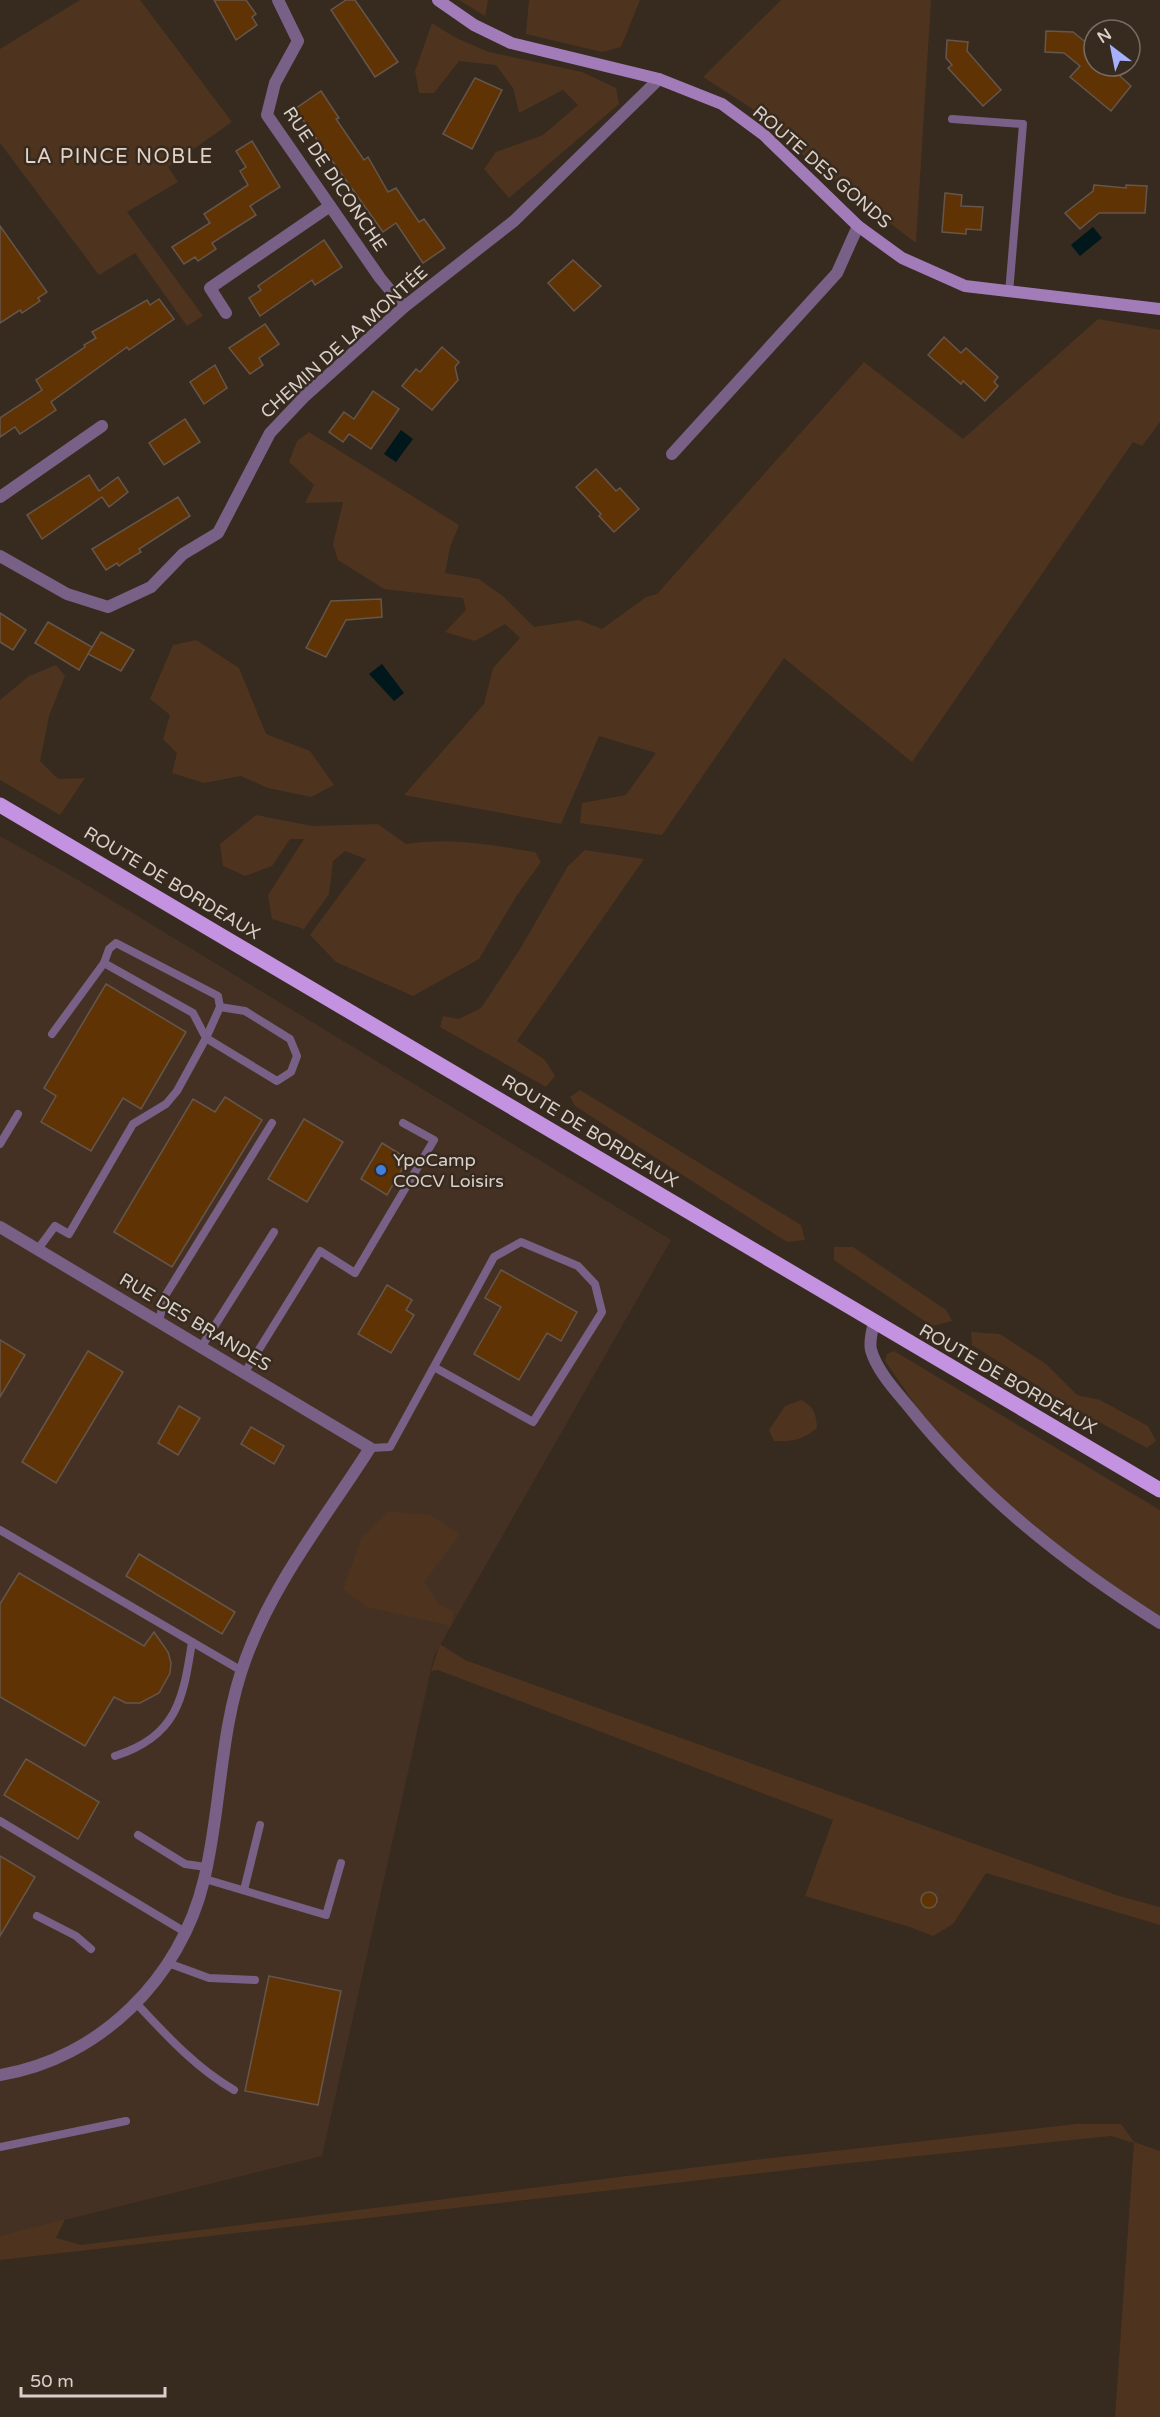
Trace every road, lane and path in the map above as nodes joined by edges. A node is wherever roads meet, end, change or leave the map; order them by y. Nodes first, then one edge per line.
1 (278, 0) edge
2 (438, 0) edge
3 (659, 79) junction
4 (952, 118) dead end
5 (330, 206) junction
6 (858, 226) junction
7 (1009, 293) junction
8 (404, 307) junction
9 (1160, 309) edge
10 (226, 313) dead end
11 (102, 426) dead end
12 (672, 454) dead end
13 (0, 497) edge
14 (0, 556) edge
15 (0, 805) edge
16 (104, 963) junction
17 (220, 1007) junction
18 (52, 1034) dead end
19 (206, 1038) junction
20 (18, 1114) dead end
21 (272, 1123) dead end
22 (403, 1123) dead end
23 (0, 1144) edge
24 (0, 1227) edge
25 (274, 1232) dead end
26 (38, 1249) junction
27 (159, 1321) junction
28 (874, 1323) junction
29 (202, 1346) junction
30 (434, 1367) junction
31 (245, 1372) junction
32 (370, 1448) junction
33 (1160, 1490) edge
34 (0, 1530) edge
35 (1160, 1623) edge
36 (192, 1642) junction
37 (242, 1671) junction
38 (115, 1756) dead end
39 (0, 1821) edge
40 (260, 1825) dead end
41 (138, 1835) dead end
42 (342, 1863) dead end
43 (205, 1873) junction
44 (244, 1890) junction
45 (37, 1916) dead end
46 (185, 1932) junction
47 (91, 1949) dead end
48 (168, 1963) junction
49 (255, 1980) dead end
50 (137, 2004) junction
51 (0, 2076) edge
52 (234, 2090) dead end
53 (126, 2121) dead end
54 (0, 2147) edge

1 - 5 street, RUE DE DICONCHE
2 - 3 street, ROUTE DES GONDS
3 - 6 street, ROUTE DES GONDS
3 - 8 street, CHEMIN DE LA MONTÉE
4 - 7 lane
5 - 8 street, RUE DE DICONCHE
5 - 10 street
6 - 7 street, ROUTE DES GONDS
6 - 12 street
7 - 9 street, ROUTE DES GONDS
8 - 14 street, CHEMIN DE LA MONTÉE
11 - 13 street
15 - 28 main road, ROUTE DE BORDEAUX
16 - 17 lane
16 - 18 lane
16 - 19 lane
17 - 19 lane
17 - 19 lane
19 - 26 lane
20 - 23 lane
21 - 27 lane
22 - 31 lane
24 - 26 street, RUE DES BRANDES
25 - 29 lane
26 - 27 street, RUE DES BRANDES
27 - 29 street, RUE DES BRANDES
28 - 33 main road, ROUTE DE BORDEAUX
28 - 35 street
29 - 31 street, RUE DES BRANDES
30 - 30 lane
30 - 32 lane
31 - 32 street, RUE DES BRANDES
32 - 37 street
34 - 36 lane
36 - 37 lane
36 - 38 lane
37 - 43 street
39 - 46 lane
40 - 44 lane
41 - 43 lane
42 - 44 lane
43 - 44 lane
43 - 46 street
45 - 47 lane
46 - 48 street
48 - 49 lane
48 - 50 street
50 - 51 street
50 - 52 lane
53 - 54 lane

